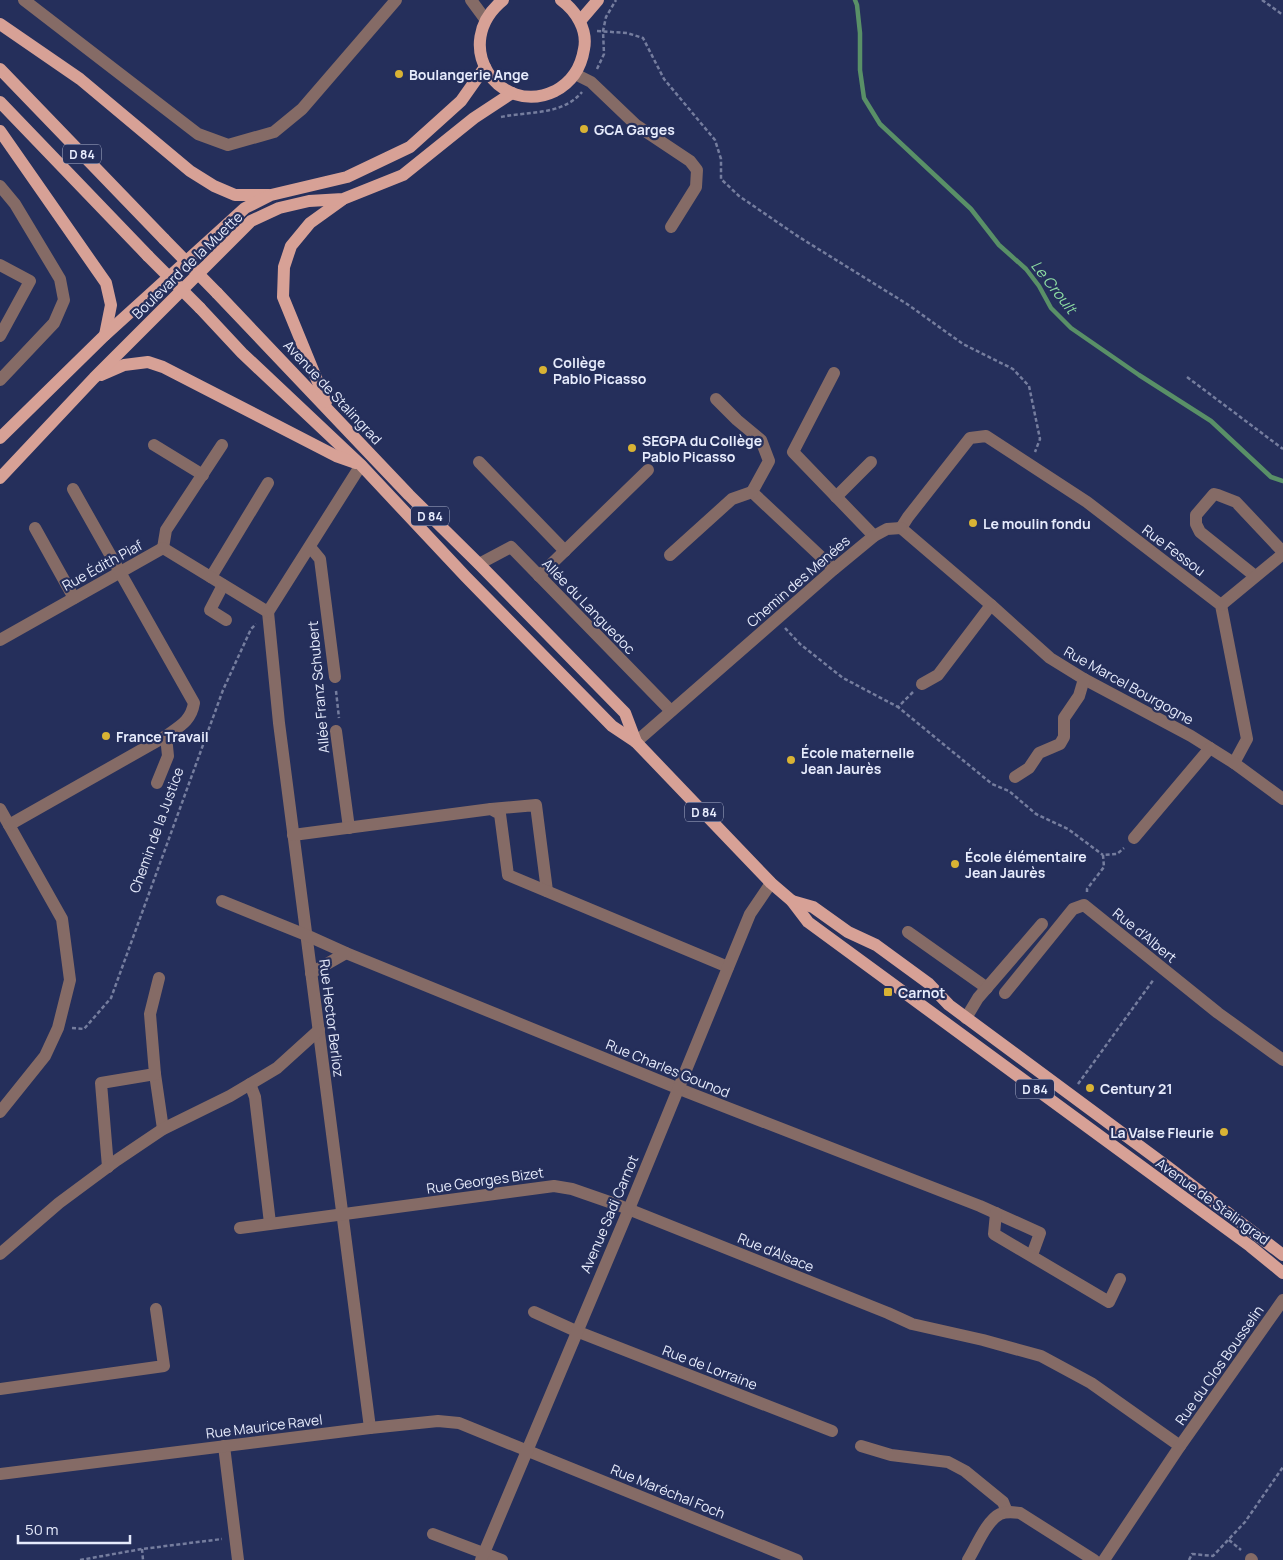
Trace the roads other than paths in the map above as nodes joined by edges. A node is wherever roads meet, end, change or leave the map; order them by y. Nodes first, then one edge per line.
1 (24, 0) edge
2 (396, 0) edge
3 (472, 0) edge
4 (503, 0) edge
5 (561, 0) edge
6 (598, 0) edge
7 (485, 19) junction
8 (0, 24) edge
9 (581, 25) junction
10 (485, 67) junction
11 (0, 68) edge
12 (575, 74) junction
13 (512, 93) junction
14 (0, 102) edge
15 (0, 131) edge
16 (0, 186) edge
17 (271, 195) junction
18 (343, 199) junction
19 (671, 226) dead end
20 (0, 266) edge
21 (105, 335) junction
22 (0, 336) edge
23 (834, 373) dead end
24 (94, 378) junction
25 (0, 380) edge
26 (716, 399) dead end
27 (329, 409) junction
28 (0, 438) edge
29 (154, 444) dead end
30 (222, 444) dead end
31 (479, 462) dead end
32 (871, 462) dead end
33 (360, 465) junction
34 (648, 470) dead end
35 (203, 475) junction
36 (0, 478) edge
37 (268, 483) dead end
38 (73, 489) dead end
39 (752, 492) junction
40 (836, 497) junction
41 (35, 528) dead end
42 (901, 528) junction
43 (874, 536) junction
44 (310, 547) junction
45 (163, 548) junction
46 (565, 551) junction
47 (1283, 553) edge
48 (670, 555) dead end
49 (479, 564) junction
50 (834, 569) junction
51 (120, 572) junction
52 (539, 576) junction
53 (1255, 576) junction
54 (211, 577) junction
55 (223, 585) junction
56 (74, 598) junction
57 (991, 605) junction
58 (1221, 605) junction
59 (268, 612) junction
60 (226, 620) dead end
61 (0, 640) edge
62 (335, 677) road end
63 (1084, 679) junction
64 (922, 684) road end
65 (671, 711) junction
66 (336, 731) road end
67 (166, 736) junction
68 (636, 742) junction
69 (1210, 748) junction
70 (1234, 763) junction
71 (1015, 777) dead end
72 (157, 783) dead end
73 (1283, 799) edge
74 (0, 809) edge
75 (491, 810) junction
76 (9, 825) junction
77 (349, 828) junction
78 (293, 835) junction
79 (1134, 838) road end
80 (771, 883) junction
81 (547, 891) junction
82 (222, 901) dead end
83 (792, 901) junction
84 (1042, 924) dead end
85 (908, 932) dead end
86 (306, 935) junction
87 (346, 953) junction
88 (728, 967) junction
89 (311, 973) junction
90 (159, 978) dead end
91 (987, 988) junction
92 (1005, 993) dead end
93 (966, 1018) junction
94 (319, 1030) junction
95 (1283, 1060) edge
96 (155, 1074) junction
97 (250, 1084) junction
98 (678, 1088) junction
99 (0, 1112) edge
100 (163, 1129) junction
101 (108, 1167) junction
102 (629, 1209) junction
103 (996, 1213) junction
104 (342, 1215) junction
105 (270, 1223) junction
106 (240, 1228) dead end
107 (0, 1254) edge
108 (1283, 1255) edge
109 (1032, 1256) junction
110 (1283, 1273) edge
111 (1120, 1279) dead end
112 (1283, 1300) edge
113 (156, 1309) dead end
114 (534, 1312) dead end
115 (912, 1324) joint
116 (576, 1331) junction
117 (0, 1389) edge
118 (370, 1428) junction
119 (832, 1431) dead end
120 (224, 1446) junction
121 (861, 1446) dead end
122 (1180, 1446) junction
123 (528, 1450) junction
124 (0, 1474) edge
125 (1007, 1512) junction
126 (433, 1534) dead end
127 (482, 1556) edge
128 (238, 1560) edge
129 (502, 1560) edge
130 (797, 1560) edge
131 (968, 1560) edge
132 (1094, 1560) edge
133 (1104, 1560) edge

1 - 2 street
3 - 7 street
4 - 7 main road
5 - 9 main road
6 - 9 main road
7 - 10 main road
8 - 17 main road
9 - 12 main road
10 - 13 main road
10 - 17 main road, Boulevard de la Muette
11 - 27 main road, Avenue de Stalingrad / D 84, bridge
12 - 13 main road
12 - 19 street
13 - 18 main road, Boulevard de la Muette
14 - 33 main road, Avenue de Stalingrad / D 84, bridge
15 - 21 main road
16 - 25 street
17 - 21 main road, Boulevard de la Muette
18 - 24 main road, Boulevard de la Muette
18 - 27 main road
20 - 22 street
21 - 28 main road, Boulevard de la Muette
23 - 40 street
24 - 33 main road
24 - 36 main road, Boulevard de la Muette
26 - 39 street
27 - 49 main road, Avenue de Stalingrad / D 84
29 - 35 street
30 - 35 street
31 - 46 street
32 - 40 street
33 - 44 street
33 - 68 main road, Avenue de Stalingrad / D 84
34 - 46 street
35 - 45 street
37 - 54 street
38 - 51 street
39 - 48 street
39 - 50 street
40 - 43 street
41 - 56 street
42 - 43 street, Chemin des Menées
42 - 57 street, Rue Marcel Bourgogne
42 - 58 street, Rue Fessou
43 - 50 street, Chemin des Menées
44 - 59 street
44 - 62 street, Allée Franz Schubert
45 - 51 street, Rue Édith Piaf
45 - 54 street, Rue Édith Piaf
46 - 52 street
47 - 53 street
47 - 53 street
49 - 52 street, Allée du Languedoc
49 - 68 main road, Avenue de Stalingrad / D 84
50 - 65 street, Chemin des Menées
51 - 56 street, Rue Édith Piaf
51 - 67 street
52 - 65 street, Allée du Languedoc
53 - 58 street
54 - 55 street, Rue Édith Piaf
55 - 59 street, Rue Édith Piaf
55 - 60 street
56 - 61 street, Rue Édith Piaf
57 - 63 street, Rue Marcel Bourgogne
57 - 64 street
58 - 70 street
59 - 78 street, Rue Hector Berlioz
63 - 69 street, Rue Marcel Bourgogne
63 - 71 street
65 - 68 street, Chemin des Menées
66 - 77 street, Allée Franz Schubert
67 - 72 street
67 - 76 street
68 - 80 main road, Avenue de Stalingrad / D 84
69 - 70 street, Rue Marcel Bourgogne
69 - 79 street
70 - 73 street, Rue Marcel Bourgogne
74 - 76 street
75 - 77 street
75 - 81 street
75 - 81 street
76 - 99 street
77 - 78 street
78 - 86 street, Rue Hector Berlioz
80 - 83 main road, Avenue de Stalingrad / D 84
80 - 88 street, Avenue Sadi Carnot
81 - 88 street
82 - 86 street, Rue Charles Gounod
83 - 93 main road, Avenue de Stalingrad / D 84
83 - 110 main road, Avenue de Stalingrad / D 84
84 - 91 street
85 - 91 street
86 - 87 street, Rue Charles Gounod
86 - 89 street, Rue Hector Berlioz
87 - 89 street
87 - 98 street, Rue Charles Gounod
88 - 98 street, Avenue Sadi Carnot
89 - 94 street, Rue Hector Berlioz
90 - 96 street
91 - 93 street
92 - 95 street, Rue d'Albert
93 - 108 main road, Avenue de Stalingrad / D 84
94 - 97 street
94 - 104 street, Rue Hector Berlioz
96 - 100 street
96 - 101 street
97 - 100 street
97 - 105 street
98 - 102 street, Avenue Sadi Carnot
98 - 103 street, Rue Charles Gounod
100 - 101 street
101 - 107 street
102 - 104 street, Rue Georges Bizet
102 - 115 street, Rue d'Alsace
102 - 116 street, Avenue Sadi Carnot
103 - 109 street
103 - 109 street, Rue Charles Gounod
104 - 105 street, Rue Georges Bizet
104 - 118 street, Rue Hector Berlioz
105 - 106 street, Rue Georges Bizet
109 - 111 street
112 - 122 street, Rue du Clos Bousselin
113 - 117 street
114 - 116 street, Rue de Lorraine
115 - 122 street, Rue du Clos Bousselin
116 - 119 street, Rue de Lorraine
116 - 123 street, Avenue Sadi Carnot
118 - 120 street, Rue Maurice Ravel
118 - 123 street, Rue Maurice Ravel
120 - 124 street, Rue Maurice Ravel
120 - 128 street
121 - 125 street
122 - 133 street, Rue du Clos Bousselin
123 - 127 street, Avenue Sadi Carnot
123 - 130 street, Rue Maréchal Foch
125 - 131 street
125 - 132 street
126 - 127 street
127 - 129 street

